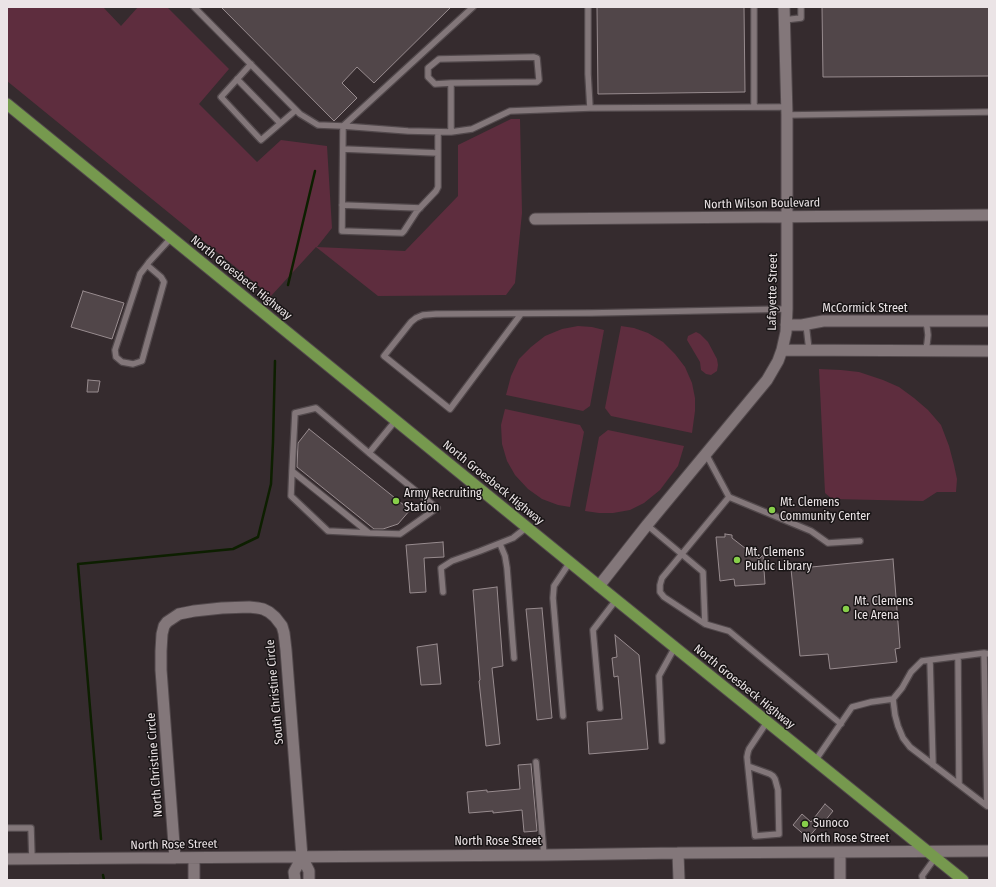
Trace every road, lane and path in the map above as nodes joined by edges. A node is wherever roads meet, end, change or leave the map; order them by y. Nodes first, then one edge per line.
1 (194, 7) edge
2 (473, 7) edge
3 (588, 7) edge
4 (754, 7) edge
5 (784, 7) edge
6 (801, 7) edge
7 (784, 20) junction
8 (251, 64) junction
9 (237, 79) junction
10 (451, 83) junction
11 (7, 104) edge
12 (754, 107) junction
13 (590, 108) junction
14 (296, 110) junction
15 (787, 111) junction
16 (989, 112) edge
17 (280, 123) junction
18 (343, 126) junction
19 (438, 132) junction
20 (451, 132) junction
21 (343, 149) junction
22 (438, 153) junction
23 (342, 205) junction
24 (420, 208) junction
25 (989, 214) edge
26 (786, 216) junction
27 (535, 219) dead end
28 (171, 238) junction
29 (147, 265) junction
30 (787, 308) junction
31 (521, 314) junction
32 (925, 321) junction
33 (989, 321) edge
34 (806, 324) junction
35 (786, 325) junction
36 (782, 350) junction
37 (809, 350) junction
38 (925, 351) junction
39 (989, 351) edge
40 (396, 420) junction
41 (369, 453) junction
42 (706, 454) junction
43 (292, 471) junction
44 (730, 497) junction
45 (647, 525) junction
46 (527, 527) junction
47 (369, 533) junction
48 (860, 541) dead end
49 (500, 544) junction
50 (681, 554) junction
51 (570, 562) junction
52 (599, 586) junction
53 (443, 592) dead end
54 (616, 600) junction
55 (705, 624) junction
56 (675, 647) junction
57 (987, 654) edge
58 (958, 656) junction
59 (514, 658) dead end
60 (930, 660) junction
61 (161, 670) joint
62 (892, 699) junction
63 (600, 708) dead end
64 (563, 716) dead end
65 (768, 722) junction
66 (841, 724) junction
67 (662, 741) dead end
68 (815, 760) junction
69 (536, 762) dead end
70 (933, 765) junction
71 (748, 766) junction
72 (959, 784) junction
73 (988, 806) edge
74 (7, 828) edge
75 (989, 851) edge
76 (840, 852) junction
77 (678, 853) junction
78 (544, 855) junction
79 (931, 855) junction
80 (302, 857) junction
81 (175, 858) junction
82 (194, 858) junction
83 (7, 859) edge
84 (32, 859) junction
85 (194, 880) edge
86 (295, 880) edge
87 (309, 880) edge
88 (678, 880) edge
89 (840, 880) edge
90 (923, 880) edge
91 (962, 880) edge

1 - 8 lane
2 - 18 lane
3 - 13 lane
4 - 12 lane
5 - 7 street, Lafayette Street
6 - 7 lane
7 - 15 street, Lafayette Street
8 - 9 lane
8 - 14 lane
9 - 17 lane
9 - 17 lane
10 - 10 lane
10 - 20 lane
11 - 28 main road, North Groesbeck Highway
12 - 13 lane
12 - 15 lane
13 - 20 lane
14 - 17 lane
14 - 18 lane
15 - 16 lane
15 - 26 street, Lafayette Street
18 - 19 lane
18 - 21 lane
19 - 20 lane
19 - 22 lane
21 - 22 lane
21 - 23 lane
22 - 24 lane
23 - 24 lane
23 - 24 lane
25 - 26 street, North Wilson Boulevard
26 - 27 street, North Wilson Boulevard
26 - 30 street, Lafayette Street
28 - 29 lane
28 - 40 main road, North Groesbeck Highway
29 - 29 lane
30 - 31 lane
30 - 35 street, Lafayette Street
31 - 31 lane
32 - 33 street, McCormick Street
32 - 34 street, McCormick Street
32 - 38 lane, McCormick Street
34 - 35 street, McCormick Street
34 - 37 lane, McCormick Street
35 - 36 street, Lafayette Street
36 - 37 street
36 - 42 street, Lafayette Street
37 - 38 street
38 - 39 street
40 - 41 lane
40 - 46 main road, North Groesbeck Highway
41 - 43 lane
41 - 47 lane
42 - 44 lane
42 - 45 street, Lafayette Street
43 - 47 lane
43 - 47 lane
44 - 48 lane
44 - 50 lane
45 - 50 lane
45 - 52 street, Lafayette Street
46 - 49 lane
46 - 51 main road, North Groesbeck Highway
49 - 53 lane
49 - 59 lane
50 - 55 lane
50 - 55 lane
51 - 52 main road, North Groesbeck Highway
51 - 64 lane
52 - 54 main road, North Groesbeck Highway
54 - 56 main road, North Groesbeck Highway
54 - 63 lane
55 - 66 lane
56 - 65 main road, North Groesbeck Highway
56 - 67 lane
57 - 58 lane
57 - 73 lane
58 - 60 lane
58 - 72 lane
60 - 62 lane
60 - 70 lane
61 - 80 street, South Christine Circle
61 - 81 street, North Christine Circle
62 - 66 lane
62 - 70 lane
65 - 68 main road, North Groesbeck Highway
65 - 71 lane
66 - 68 lane
68 - 79 main road, North Groesbeck Highway
69 - 78 lane
70 - 72 lane
71 - 71 lane
72 - 73 lane
74 - 84 lane
75 - 79 street, North Rose Street
76 - 77 street, North Rose Street
76 - 79 street, North Rose Street
76 - 89 street
77 - 78 street, North Rose Street
77 - 88 street
78 - 80 street, North Rose Street
79 - 90 lane
79 - 91 main road, North Groesbeck Highway
80 - 82 street, North Rose Street
80 - 86 street
80 - 87 street
81 - 82 street, North Rose Street
81 - 84 street, North Rose Street
82 - 85 street
83 - 84 street, North Rose Street

